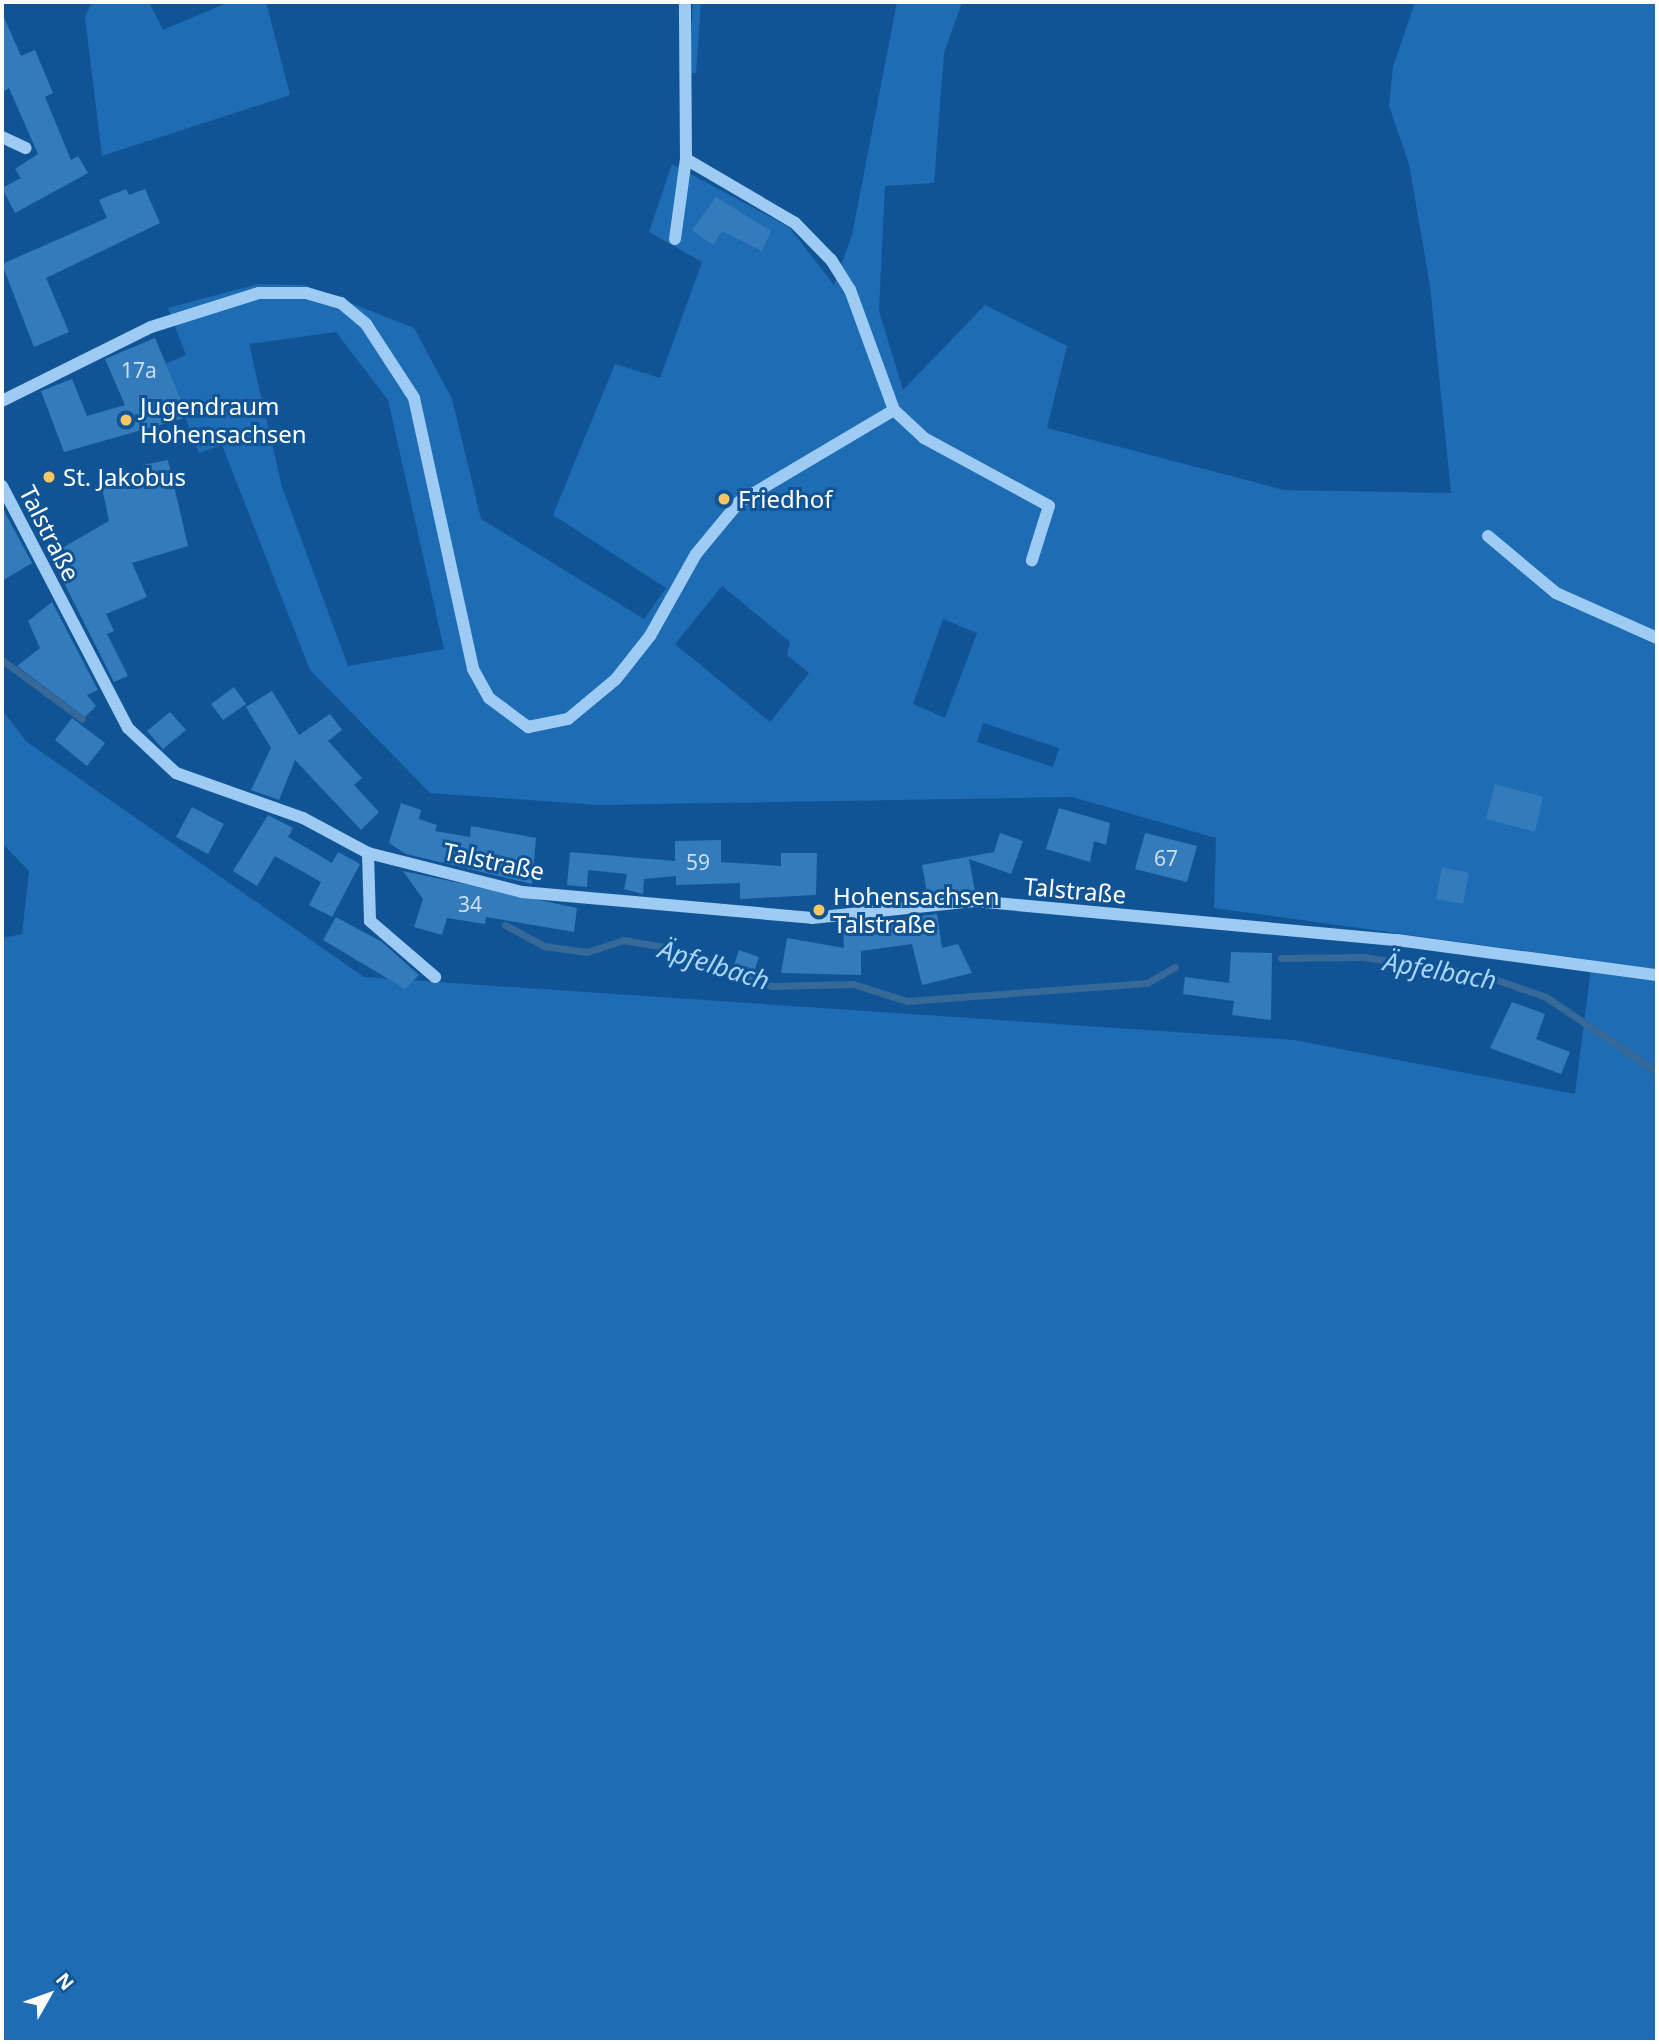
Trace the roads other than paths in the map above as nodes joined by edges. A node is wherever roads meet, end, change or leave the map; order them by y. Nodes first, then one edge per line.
1 (685, 2) edge
2 (2, 137) edge
3 (26, 148) dead end
4 (686, 159) junction
5 (675, 239) dead end
6 (2, 401) edge
7 (894, 410) junction
8 (2, 486) edge
9 (1488, 536) dead end
10 (1032, 560) dead end
11 (1657, 638) edge
12 (368, 853) junction
13 (1657, 975) edge
14 (435, 977) dead end

1 - 4 street
2 - 3 street
4 - 5 street
4 - 7 street
6 - 7 street
7 - 10 street
8 - 12 street, Talstraße
9 - 11 street
12 - 13 street, Talstraße
12 - 14 street

